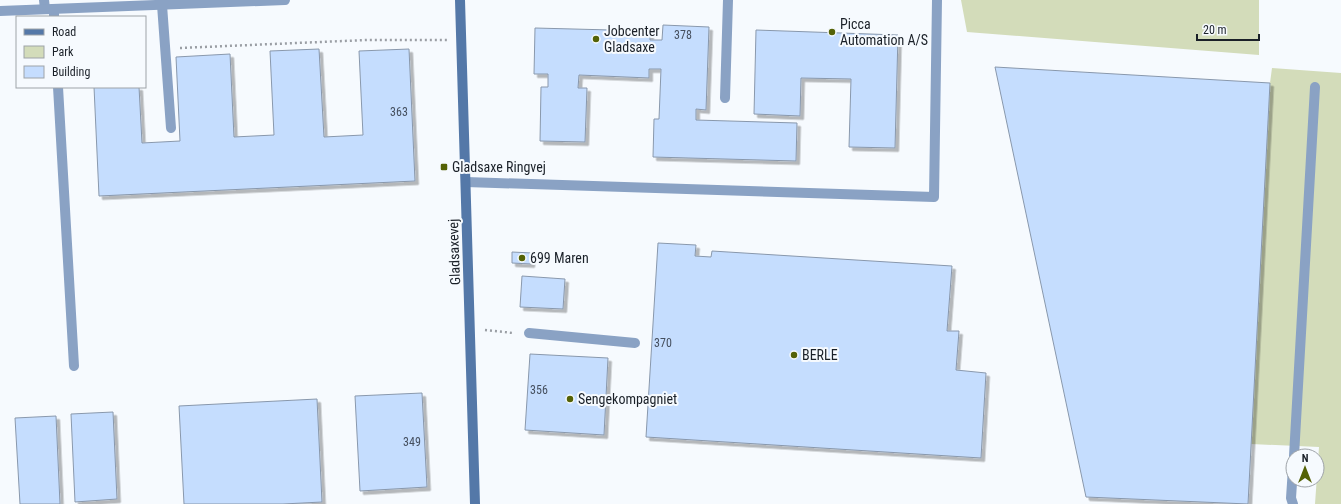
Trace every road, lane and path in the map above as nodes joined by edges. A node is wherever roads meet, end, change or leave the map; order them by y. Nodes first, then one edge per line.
1 (285, 0) edge
2 (460, 0) edge
3 (728, 0) edge
4 (937, 0) edge
5 (218, 1) edge
6 (182, 2) edge
7 (162, 5) junction
8 (49, 9) edge
9 (0, 11) edge
10 (462, 40) junction
11 (165, 49) junction
12 (1315, 87) dead end
13 (58, 88) edge
14 (725, 98) dead end
15 (171, 128) dead end
16 (466, 182) junction
17 (470, 329) junction
18 (529, 333) joint
19 (635, 342) dead end
20 (74, 366) dead end
21 (1294, 448) edge
22 (1292, 488) edge
23 (475, 504) edge
24 (1293, 504) edge

1 - 5 street
2 - 10 street, Gladsaxevej
3 - 14 street
4 - 16 street
5 - 6 street
6 - 7 street
7 - 8 street
7 - 11 street
8 - 9 street
10 - 11 path
10 - 16 street, Gladsaxevej
11 - 15 street
12 - 21 street
13 - 20 street
16 - 17 street, Gladsaxevej
17 - 18 path
17 - 23 street, Gladsaxevej
18 - 19 street
22 - 24 street

